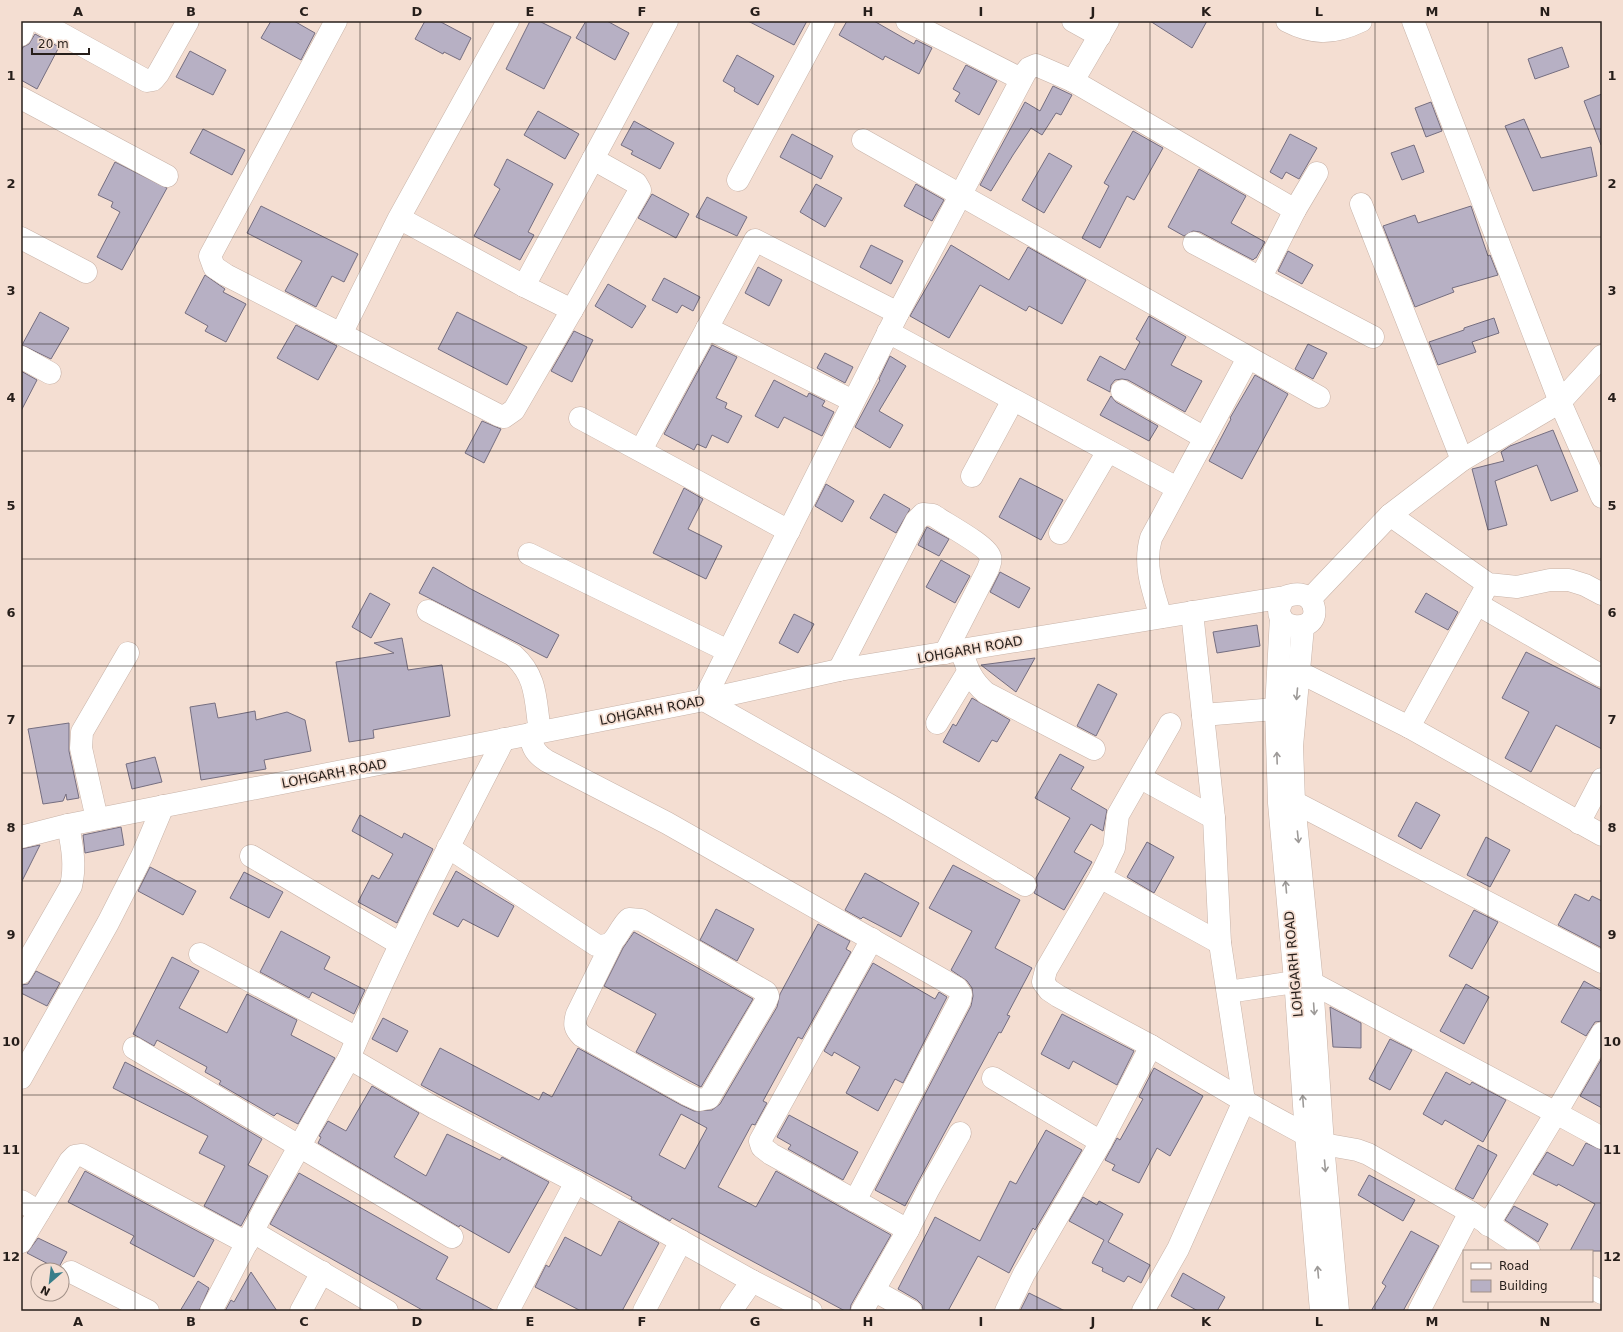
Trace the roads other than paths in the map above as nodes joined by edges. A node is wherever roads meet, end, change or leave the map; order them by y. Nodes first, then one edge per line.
1 (26, 21) edge
2 (38, 21) edge
3 (188, 21) edge
4 (336, 21) edge
5 (508, 21) edge
6 (667, 21) edge
7 (824, 21) edge
8 (907, 21) edge
9 (1073, 21) edge
10 (1287, 21) edge
11 (1361, 21) edge
12 (1413, 21) edge
13 (1104, 28) edge
14 (21, 35) edge
15 (1021, 80) junction
16 (1073, 81) junction
17 (21, 98) edge
18 (863, 140) dead end
19 (593, 158) junction
20 (1317, 173) dead end
21 (167, 176) dead end
22 (738, 180) dead end
23 (960, 193) junction
24 (1361, 204) dead end
25 (1295, 210) junction
26 (399, 218) junction
27 (21, 238) edge
28 (1194, 242) dead end
29 (86, 272) dead end
30 (1261, 277) junction
31 (524, 286) junction
32 (572, 310) junction
33 (898, 312) junction
34 (707, 328) junction
35 (888, 332) junction
36 (341, 334) junction
37 (1373, 336) dead end
38 (1602, 356) edge
39 (21, 357) edge
40 (1248, 358) junction
41 (50, 373) dead end
42 (1122, 391) dead end
43 (1319, 397) dead end
44 (1013, 400) junction
45 (853, 401) junction
46 (1560, 402) junction
47 (580, 418) dead end
48 (1205, 438) junction
49 (641, 450) junction
50 (1108, 451) junction
51 (1462, 460) junction
52 (972, 476) dead end
53 (1177, 488) junction
54 (1602, 497) edge
55 (1390, 515) junction
56 (789, 530) junction
57 (1060, 533) dead end
58 (529, 554) dead end
59 (1488, 584) junction
60 (1602, 594) edge
61 (1310, 599) junction
62 (1477, 604) junction
63 (1283, 607) junction
64 (428, 611) dead end
65 (1192, 612) junction
66 (1161, 617) junction
67 (1303, 627) junction
68 (728, 651) junction
69 (953, 651) junction
70 (128, 653) dead end
71 (1278, 667) junction
72 (839, 670) junction
73 (968, 672) junction
74 (1299, 672) junction
75 (1602, 676) edge
76 (704, 700) junction
77 (1276, 709) junction
78 (1203, 715) junction
79 (937, 723) dead end
80 (1170, 724) dead end
81 (1409, 727) junction
82 (535, 733) junction
83 (504, 739) junction
84 (1094, 749) dead end
85 (1602, 780) edge
86 (1150, 783) dead end
87 (1286, 803) junction
88 (163, 806) junction
89 (1214, 818) junction
90 (97, 819) junction
91 (1579, 823) junction
92 (68, 825) junction
93 (1602, 835) edge
94 (21, 837) edge
95 (448, 848) junction
96 (251, 856) dead end
97 (1100, 877) junction
98 (1025, 885) dead end
99 (872, 939) junction
100 (612, 942) junction
101 (1220, 943) junction
102 (400, 944) junction
103 (200, 954) dead end
104 (1602, 962) edge
105 (21, 973) edge
106 (1304, 983) junction
107 (1228, 992) junction
108 (1602, 1033) edge
109 (357, 1038) junction
110 (1151, 1046) junction
111 (134, 1048) dead end
112 (27, 1056) edge
113 (349, 1058) junction
114 (21, 1078) edge
115 (993, 1078) dead end
116 (1244, 1101) junction
117 (1556, 1113) junction
118 (960, 1133) dead end
119 (1602, 1138) edge
120 (1314, 1139) junction
121 (1101, 1142) junction
122 (301, 1146) junction
123 (576, 1182) junction
124 (855, 1201) junction
125 (30, 1206) edge
126 (1470, 1212) junction
127 (1488, 1225) junction
128 (908, 1230) junction
129 (452, 1237) dead end
130 (250, 1238) junction
131 (681, 1241) junction
132 (21, 1242) edge
133 (1527, 1250) edge
134 (71, 1272) dead end
135 (322, 1272) junction
136 (752, 1280) junction
137 (1593, 1288) edge
138 (875, 1291) junction
139 (1602, 1293) edge
140 (148, 1311) edge
141 (211, 1311) edge
142 (301, 1311) edge
143 (387, 1311) edge
144 (508, 1311) edge
145 (644, 1311) edge
146 (732, 1311) edge
147 (811, 1311) edge
148 (862, 1311) edge
149 (911, 1311) edge
150 (1006, 1311) edge
151 (1143, 1311) edge
152 (1321, 1311) edge
153 (1338, 1311) edge
154 (1418, 1311) edge

1 - 14 street
2 - 3 street
4 - 36 street
5 - 26 street
6 - 19 street
7 - 22 street
8 - 15 street
9 - 13 street
10 - 11 street
12 - 46 street
13 - 16 street
15 - 16 street
15 - 23 street
16 - 25 street
17 - 21 street
18 - 23 street
19 - 31 street
19 - 32 street
20 - 25 street
23 - 33 street
23 - 40 street
24 - 51 street
25 - 30 street
26 - 31 street
26 - 36 street
27 - 29 street
28 - 30 street
30 - 37 street
31 - 32 street
32 - 36 street
33 - 34 street
33 - 35 street
34 - 45 street
34 - 49 street
35 - 44 street
35 - 45 street
38 - 46 street
39 - 41 street
40 - 43 street
40 - 48 street
42 - 48 street
44 - 50 street
44 - 52 street
45 - 56 street
46 - 51 street
46 - 54 street
47 - 49 street
48 - 53 street
49 - 56 street
50 - 53 street
50 - 57 street
51 - 55 street
53 - 66 street
55 - 59 street
55 - 61 street
56 - 68 street
58 - 68 street
59 - 60 street
59 - 62 street
61 - 63 street
61 - 67 street
62 - 75 street
62 - 81 street
63 - 65 street, LOHGARH ROAD
63 - 67 street
63 - 71 street, LOHGARH ROAD
64 - 82 street
65 - 66 street, LOHGARH ROAD
65 - 78 street
66 - 69 street, LOHGARH ROAD
67 - 74 street
68 - 76 street
69 - 72 street, LOHGARH ROAD
69 - 72 street
69 - 73 street
70 - 90 street
71 - 74 street
71 - 77 street, LOHGARH ROAD
72 - 76 street, LOHGARH ROAD
73 - 79 street
73 - 84 street
74 - 81 street
74 -> 87 street
76 - 82 street, LOHGARH ROAD
76 - 98 street
77 - 78 street
87 -> 77 street, LOHGARH ROAD
78 - 89 street
80 - 97 street
81 - 91 street
82 - 83 street, LOHGARH ROAD
82 - 99 street
83 - 88 street, LOHGARH ROAD
83 - 95 street
85 - 91 street
86 - 89 street
87 - 104 street
87 - 106 street, LOHGARH ROAD
88 - 90 street, LOHGARH ROAD
88 - 112 street
89 - 101 street
90 - 92 street, LOHGARH ROAD
91 - 93 street
92 - 94 street, LOHGARH ROAD
92 - 105 street
95 - 100 street
95 - 102 street
96 - 102 street
97 - 101 street
97 - 110 street
99 - 124 street
99 - 124 street
100 - 100 street
101 - 107 street
102 - 109 street
103 - 109 street
106 - 107 street
106 - 117 street
106 - 120 street, LOHGARH ROAD
107 - 116 street
108 - 117 street
109 - 113 street
110 - 116 street
110 - 121 street
111 - 122 street
112 - 114 street
113 - 122 street
113 - 123 street
115 - 121 street
116 - 120 street
116 - 151 street
117 - 119 street
117 - 127 street
118 - 128 street
120 - 126 street
152 -> 120 street, LOHGARH ROAD
120 -> 153 street
121 - 150 street
122 - 129 street
122 - 130 street
123 - 131 street
123 - 144 street
124 - 128 street
125 - 130 street
125 - 132 street
126 - 127 street
126 - 154 street
127 - 133 street
128 - 138 street
130 - 135 street
130 - 141 street
131 - 136 street
131 - 145 street
134 - 140 street
135 - 142 street
135 - 143 street
136 - 146 street
136 - 147 street
137 - 139 street
138 - 148 street
138 - 149 street

